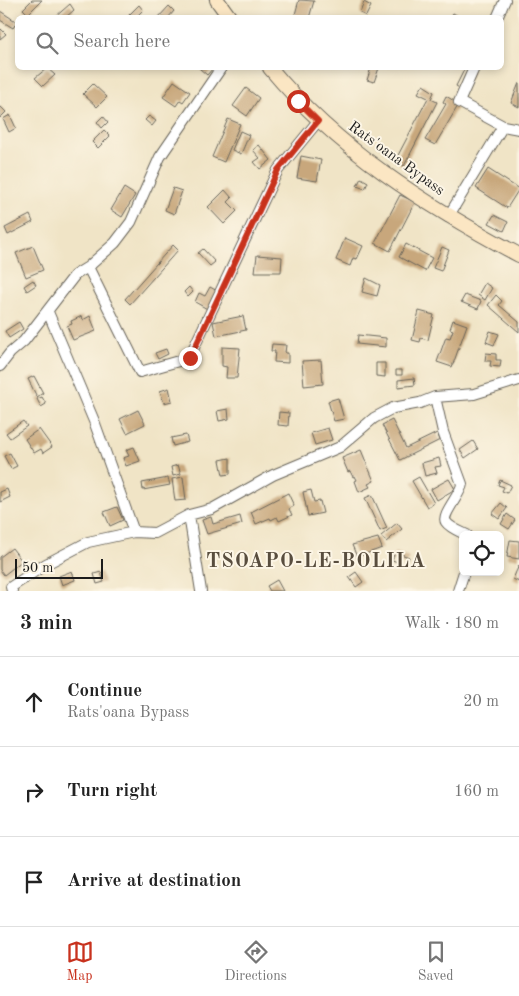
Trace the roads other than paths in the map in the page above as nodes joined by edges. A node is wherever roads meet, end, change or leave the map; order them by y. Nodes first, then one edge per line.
1 (216, 0) edge
2 (505, 0) edge
3 (228, 15) edge
4 (498, 15) edge
5 (221, 70) edge
6 (272, 70) edge
7 (473, 70) edge
8 (318, 121) junction
9 (503, 126) junction
10 (519, 129) edge
11 (448, 217) junction
12 (519, 255) edge
13 (88, 267) junction
14 (48, 312) junction
15 (0, 366) edge
16 (519, 380) edge
17 (435, 397) junction
18 (189, 515) junction
19 (460, 531) edge
20 (134, 532) junction
21 (463, 576) edge
22 (12, 591) edge
23 (201, 591) edge
24 (458, 591) edge

1 - 3 street
2 - 4 street
5 - 13 street
6 - 8 street, Rats'oana Bypass
7 - 9 street
8 - 11 street, Rats'oana Bypass
8 - 13 street
9 - 10 street
9 - 11 street
11 - 12 street, Rats'oana Bypass
13 - 14 street
14 - 15 street
14 - 20 street
16 - 17 street
17 - 18 street
17 - 19 street
18 - 20 street
18 - 23 street
20 - 22 street
21 - 24 street

